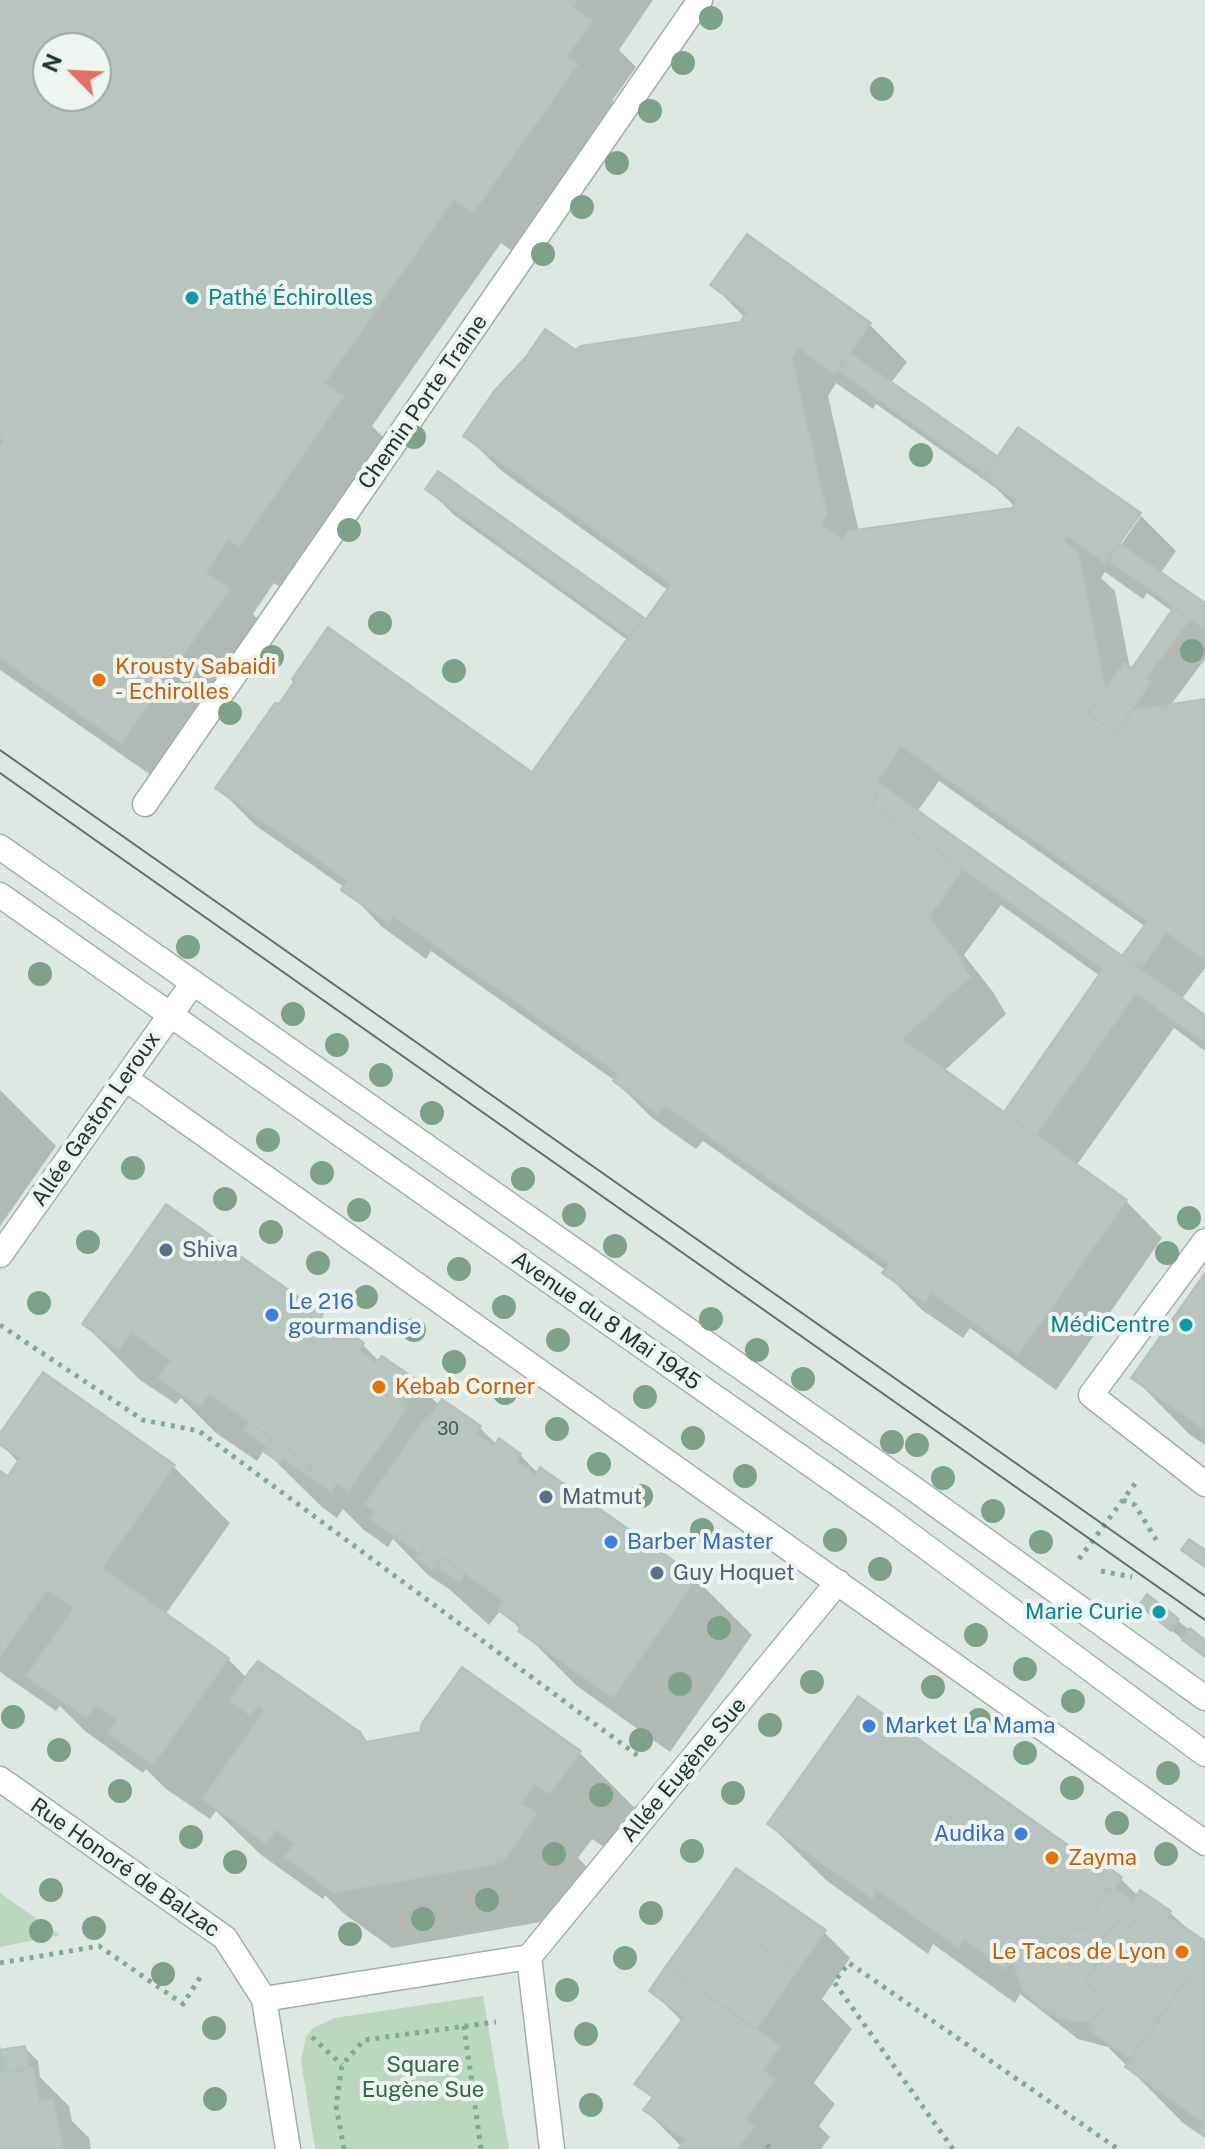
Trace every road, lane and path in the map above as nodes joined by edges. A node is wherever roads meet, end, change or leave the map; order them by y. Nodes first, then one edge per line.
1 (700, 0) edge
2 (145, 804) dead end
3 (0, 847) edge
4 (0, 895) edge
5 (193, 983) junction
6 (168, 1015) junction
7 (126, 1079) junction
8 (1205, 1241) edge
9 (0, 1255) edge
10 (0, 1325) edge
11 (1142, 1474) dead end
12 (1205, 1484) edge
13 (1123, 1500) junction
14 (1157, 1541) dead end
15 (1132, 1577) dead end
16 (838, 1582) junction
17 (1205, 1698) edge
18 (1205, 1754) edge
19 (0, 1779) edge
20 (674, 1782) junction
21 (1205, 1843) edge
22 (225, 1938) junction
23 (529, 1957) junction
24 (0, 1963) edge
25 (264, 1999) junction
26 (536, 2016) junction
27 (464, 2026) junction
28 (288, 2149) edge
29 (344, 2149) edge
30 (481, 2149) edge
31 (552, 2149) edge
32 (953, 2149) edge
33 (1118, 2149) edge

1 - 2 street, Chemin Porte Traine
3 - 5 street, Avenue du 8 Mai 1945
4 - 6 street, Avenue du 8 Mai 1945
5 - 6 street, Allée Gaston Leroux
5 - 17 street, Avenue du 8 Mai 1945
6 - 7 street, Allée Gaston Leroux
6 - 18 street, Avenue du 8 Mai 1945
7 - 9 street, Allée Gaston Leroux
7 - 16 street
8 - 12 street
10 - 20 path
11 - 13 path
13 - 14 path
13 - 15 path
16 - 20 street, Allée Eugène Sue
16 - 21 street
19 - 22 street, Rue Honoré de Balzac
20 - 23 street, Allée Eugène Sue
22 - 24 path
22 - 25 street, Rue Honoré de Balzac
23 - 25 street
23 - 26 street
25 - 28 street, Rue Honoré de Balzac
26 - 27 path
26 - 31 street
27 - 29 path
27 - 30 path
32 - 33 path

